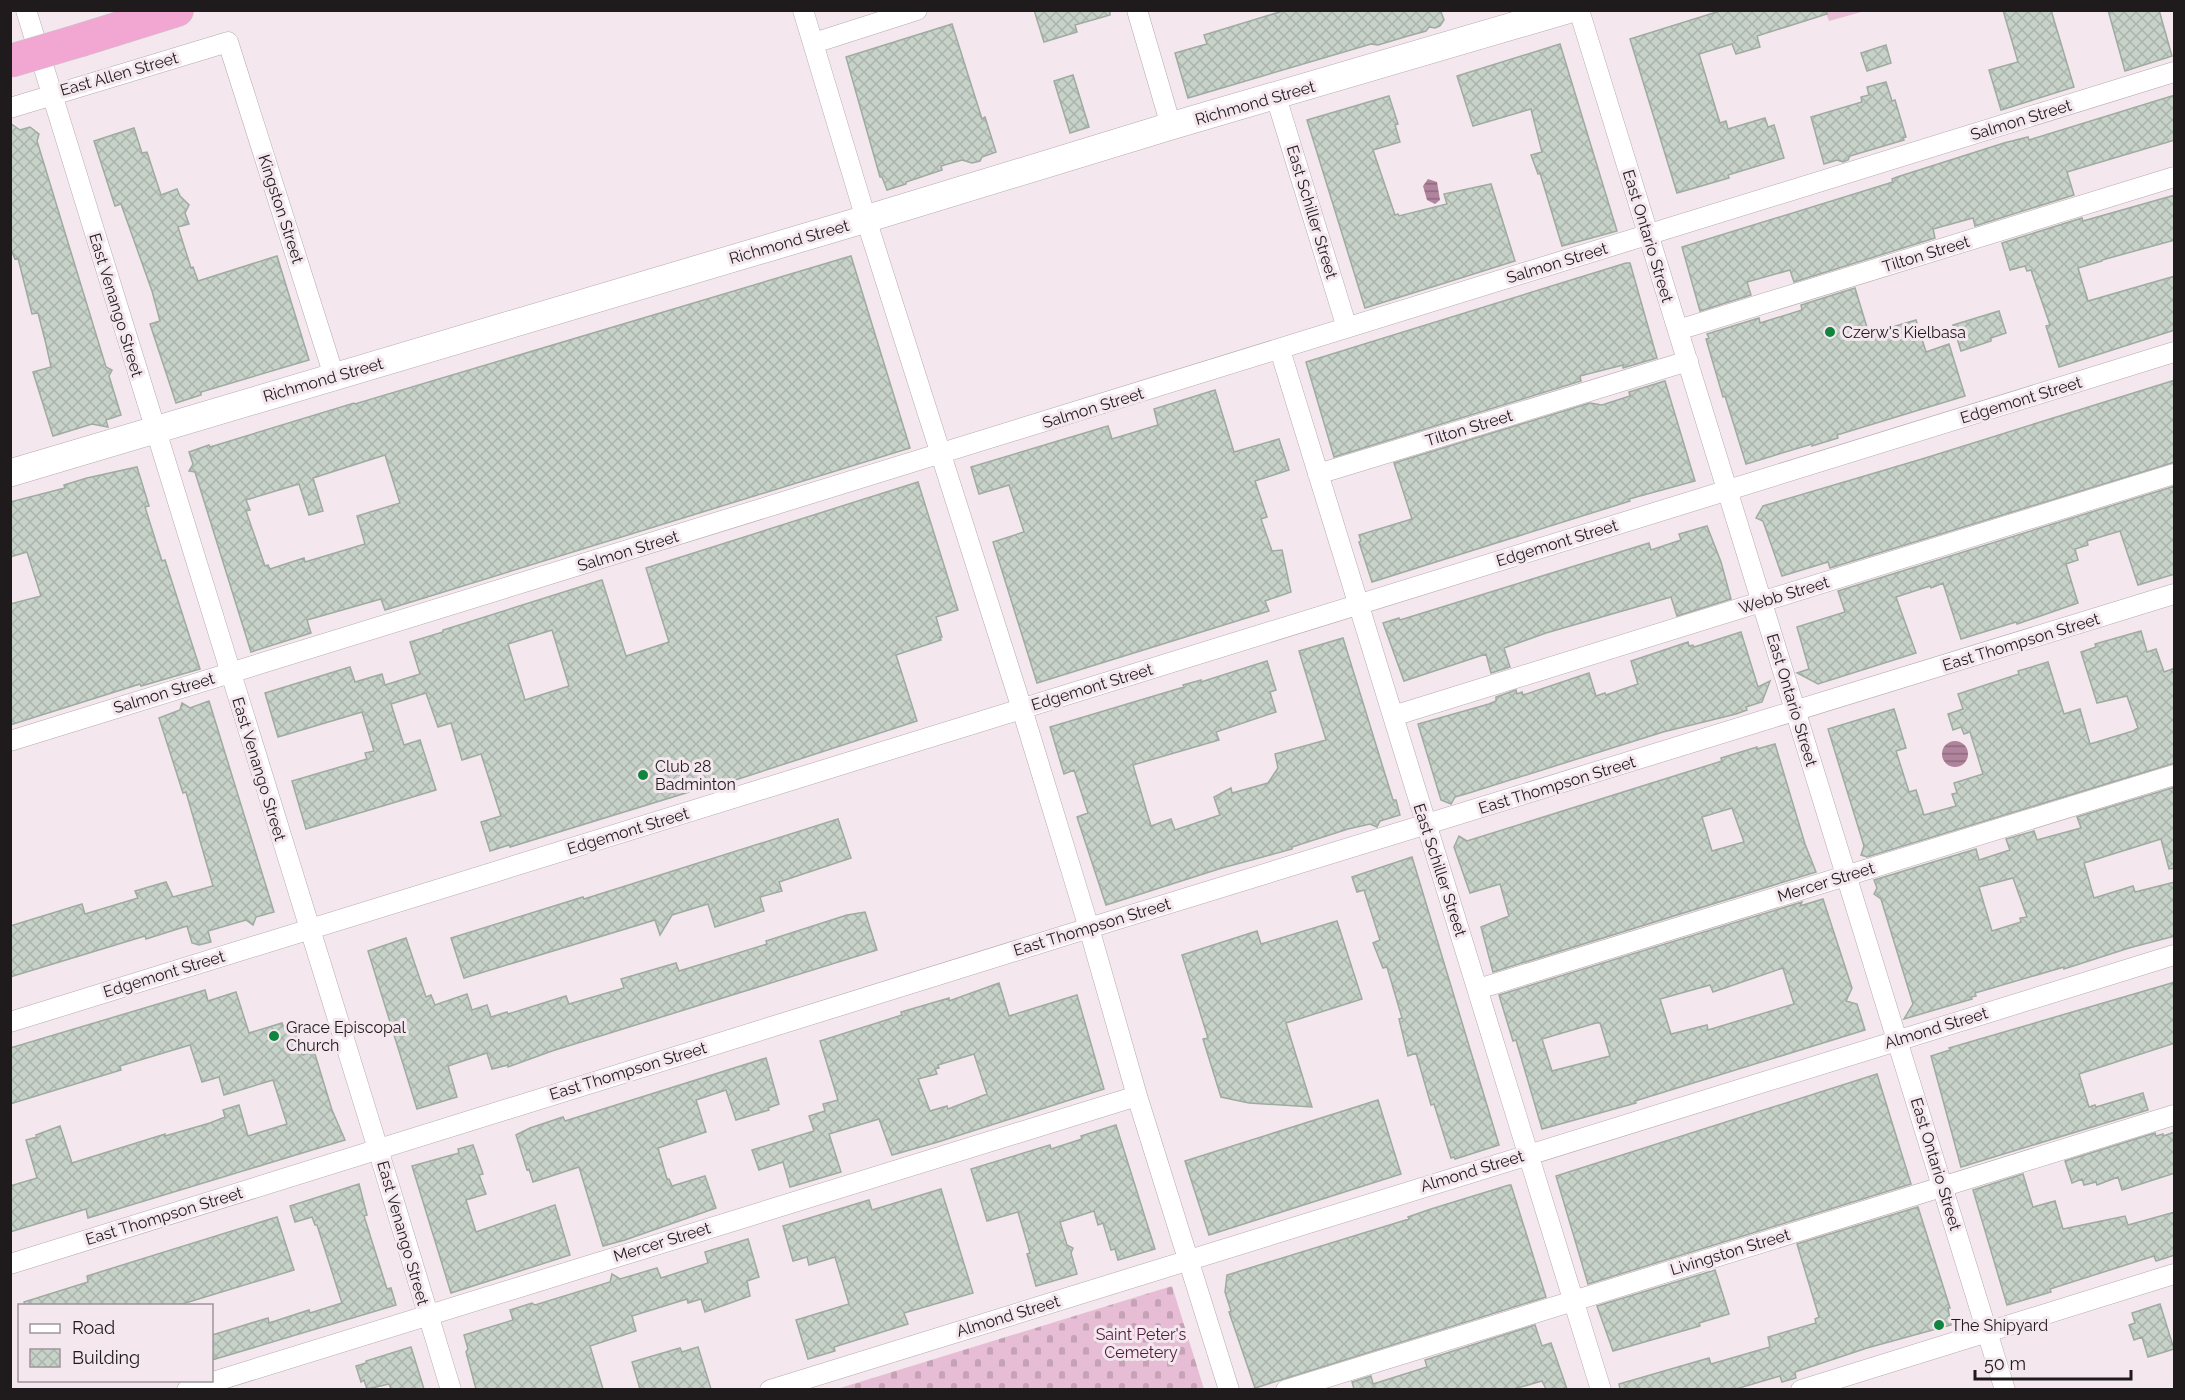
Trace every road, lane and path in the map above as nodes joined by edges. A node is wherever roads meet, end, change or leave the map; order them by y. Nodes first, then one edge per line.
1 (26, 10) edge
2 (177, 10) edge
3 (803, 10) edge
4 (917, 10) edge
5 (1137, 10) edge
6 (1567, 10) edge
7 (1578, 10) edge
8 (228, 42) joint
9 (814, 43) junction
10 (10, 61) edge
11 (2175, 72) edge
12 (51, 94) junction
13 (1276, 97) junction
14 (10, 108) edge
15 (1172, 126) junction
16 (2175, 177) edge
17 (866, 219) junction
18 (1648, 235) junction
19 (1347, 328) junction
20 (1677, 330) junction
21 (1280, 350) junction
22 (2175, 352) edge
23 (1688, 361) junction
24 (334, 376) junction
25 (154, 429) junction
26 (940, 455) junction
27 (10, 473) edge
28 (1318, 474) junction
29 (2175, 474) edge
30 (1728, 491) junction
31 (2175, 594) edge
32 (1762, 602) junction
33 (1358, 604) junction
34 (229, 673) junction
35 (1022, 709) junction
36 (1796, 712) junction
37 (1393, 716) junction
38 (10, 741) edge
39 (2175, 775) edge
40 (1425, 825) junction
41 (1847, 876) junction
42 (1089, 928) junction
43 (310, 929) junction
44 (2175, 954) edge
45 (1478, 989) junction
46 (10, 1022) edge
47 (1898, 1040) junction
48 (1137, 1096) junction
49 (2175, 1115) edge
50 (378, 1149) junction
51 (1528, 1154) junction
52 (1943, 1186) junction
53 (1188, 1260) junction
54 (10, 1264) edge
55 (2175, 1274) edge
56 (1574, 1300) junction
57 (427, 1314) junction
58 (1987, 1332) junction
59 (213, 1381) edge
60 (209, 1382) edge
61 (187, 1389) edge
62 (451, 1389) edge
63 (770, 1389) edge
64 (1229, 1389) edge
65 (1286, 1389) edge
66 (1600, 1389) edge
67 (1801, 1389) edge
68 (2005, 1389) edge

1 - 12 street, East Venango Street
2 - 10 highway, bridge
3 - 9 street
4 - 9 street
5 - 15 street
6 - 13 main road, Richmond Street
7 - 18 street, East Ontario Street
8 - 12 street, East Allen Street
8 - 24 street, Kingston Street
9 - 17 street
11 - 18 street, Salmon Street
12 - 14 street, East Allen Street
12 - 25 street, East Venango Street
13 - 15 main road, Richmond Street
13 - 19 street, East Schiller Street
15 - 17 main road, Richmond Street
16 - 20 street, Tilton Street
17 - 24 main road, Richmond Street
17 - 26 street
18 - 19 street, Salmon Street
18 - 20 street, East Ontario Street
19 - 21 street, Salmon Street
20 - 23 street, East Ontario Street
21 - 26 street, Salmon Street
21 - 28 street, East Schiller Street
22 - 30 street, Edgemont Street
23 - 28 street, Tilton Street
23 - 30 street, East Ontario Street
24 - 25 main road, Richmond Street
25 - 27 main road, Richmond Street
25 - 34 street, East Venango Street
26 - 34 street, Salmon Street
26 - 35 street
28 - 33 street, East Schiller Street
29 - 32 street, Webb Street
30 - 32 street, East Ontario Street
30 - 33 street, Edgemont Street
31 - 36 street, East Thompson Street
32 - 36 street, East Ontario Street
32 - 37 street, Webb Street
33 - 35 street, Edgemont Street
33 - 37 street, East Schiller Street
34 - 38 street, Salmon Street
34 - 43 street, East Venango Street
35 - 42 street
35 - 43 street, Edgemont Street
36 - 40 street, East Thompson Street
36 - 41 street, East Ontario Street
37 - 40 street, East Schiller Street
39 - 41 street, Mercer Street
40 - 42 street, East Thompson Street
40 - 45 street, East Schiller Street
41 - 45 street, Mercer Street
41 - 47 street, East Ontario Street
42 - 48 street
42 - 50 street, East Thompson Street
43 - 46 street, Edgemont Street
43 - 50 street, East Venango Street
44 - 47 street, Almond Street
45 - 51 street, East Schiller Street
47 - 51 street, Almond Street
47 - 52 street, East Ontario Street
48 - 53 street
48 - 57 street, Mercer Street
49 - 52 street, Livingston Street
50 - 54 street, East Thompson Street
50 - 57 street, East Venango Street
51 - 53 street, Almond Street
51 - 56 street, East Schiller Street
52 - 56 street, Livingston Street
52 - 58 street, East Ontario Street
53 - 63 street, Almond Street
53 - 64 street
55 - 58 street
56 - 65 street, Livingston Street
56 - 66 street, East Schiller Street
57 - 59 street, Mercer Street
57 - 62 street, East Venango Street
58 - 67 street
58 - 68 street, East Ontario Street
60 - 61 street, Mercer Street

